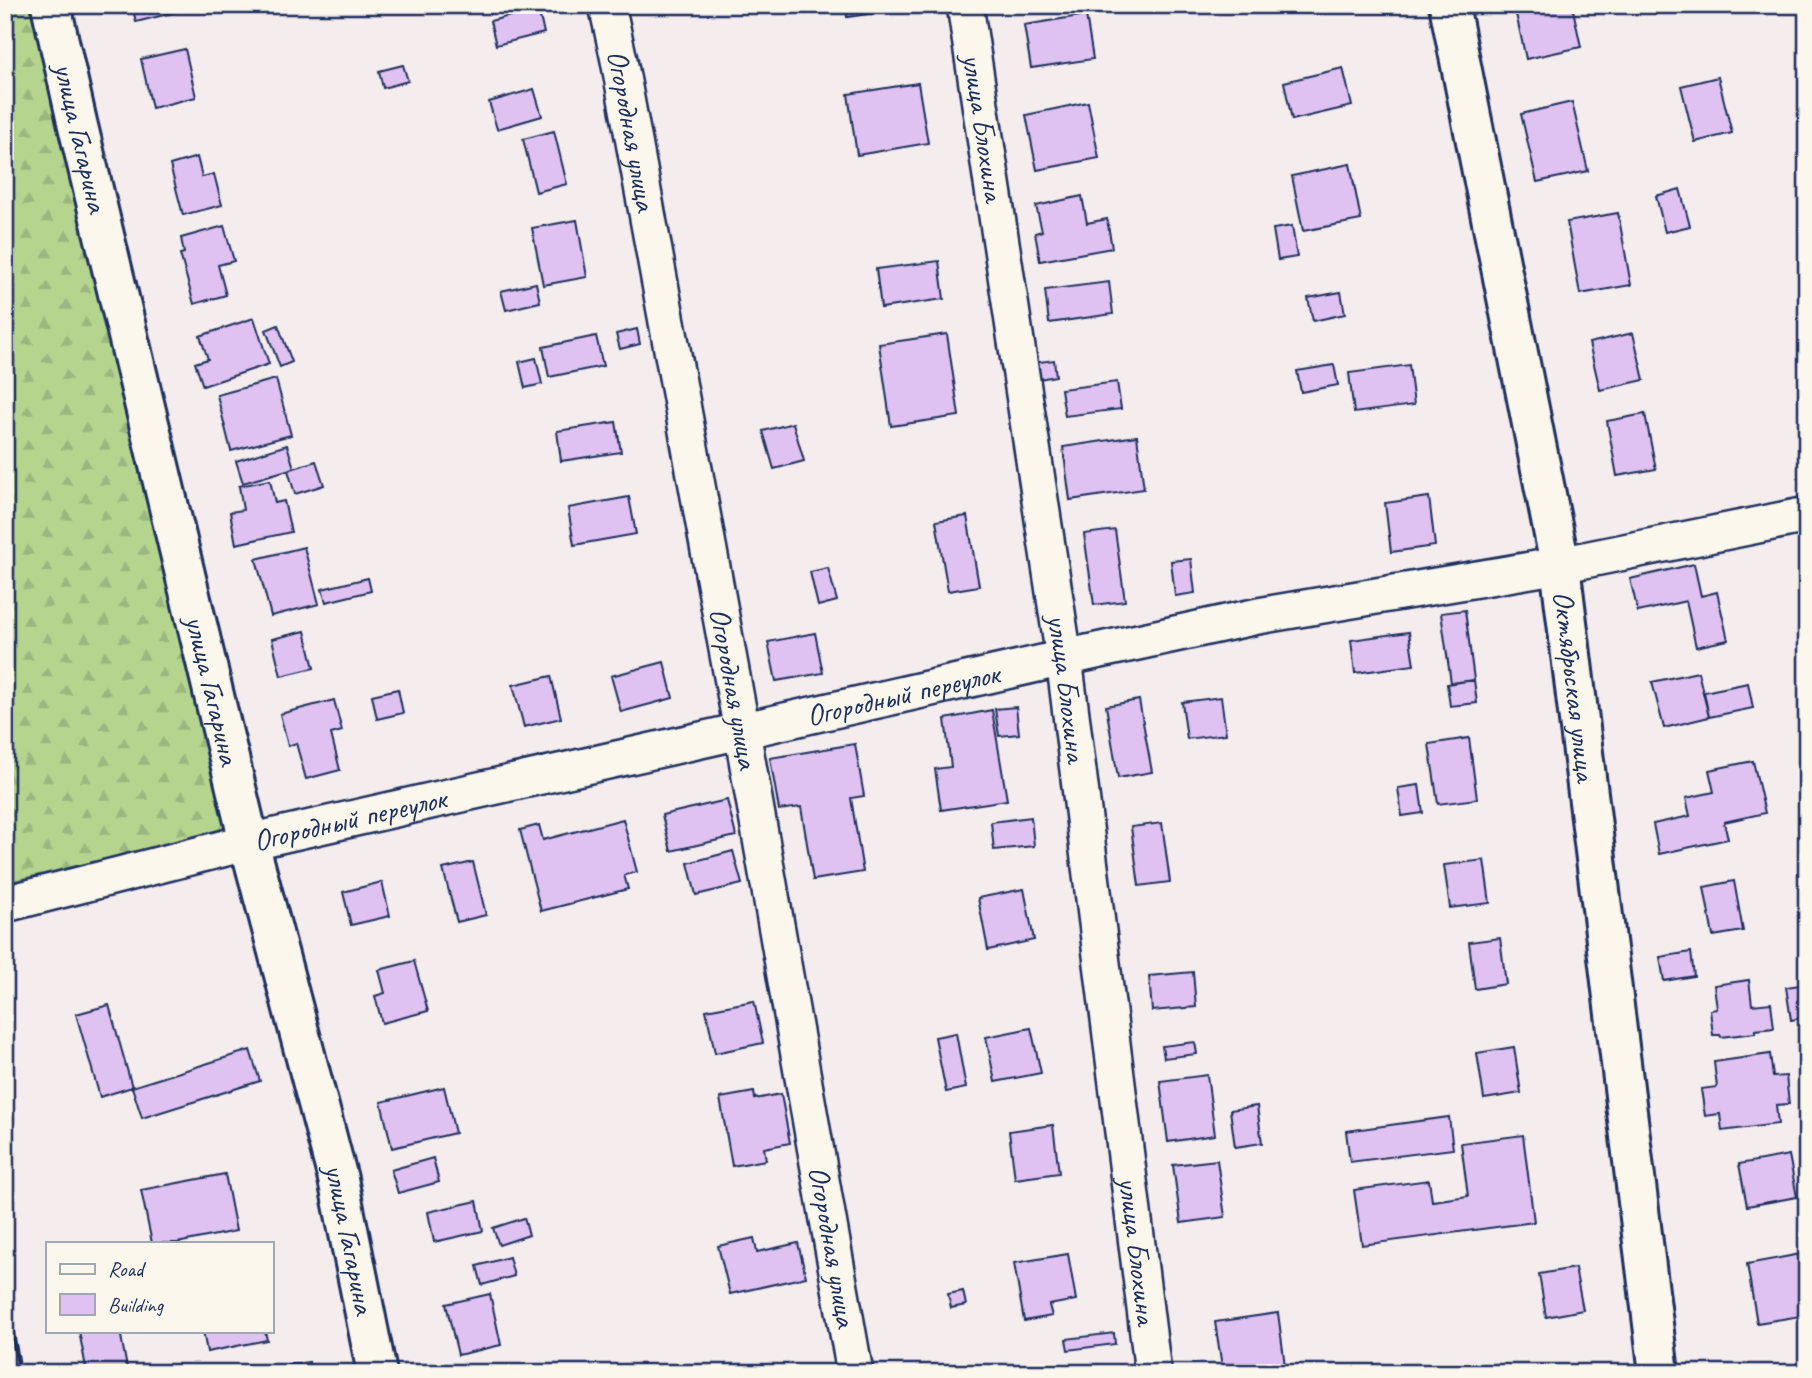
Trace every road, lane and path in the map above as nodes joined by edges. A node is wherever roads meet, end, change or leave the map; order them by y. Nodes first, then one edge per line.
1 (51, 5) edge
2 (607, 5) edge
3 (965, 5) edge
4 (1449, 5) edge
5 (1807, 515) edge
6 (1560, 565) junction
7 (1064, 658) junction
8 (742, 731) junction
9 (249, 842) junction
10 (5, 904) edge
11 (377, 1373) edge
12 (855, 1373) edge
13 (1153, 1373) edge
14 (1659, 1373) edge

1 - 9 street, улица Гагарина
2 - 8 street, Огородная улица
3 - 7 street, улица Блохина
4 - 6 street, Октябрьская улица
5 - 6 street, Огородный переулок
6 - 7 street, Огородный переулок
6 - 14 street, Октябрьская улица
7 - 8 street, Огородный переулок
7 - 13 street, улица Блохина
8 - 9 street, Огородный переулок
8 - 12 street, Огородная улица
9 - 10 street, Огородный переулок
9 - 11 street, улица Гагарина

